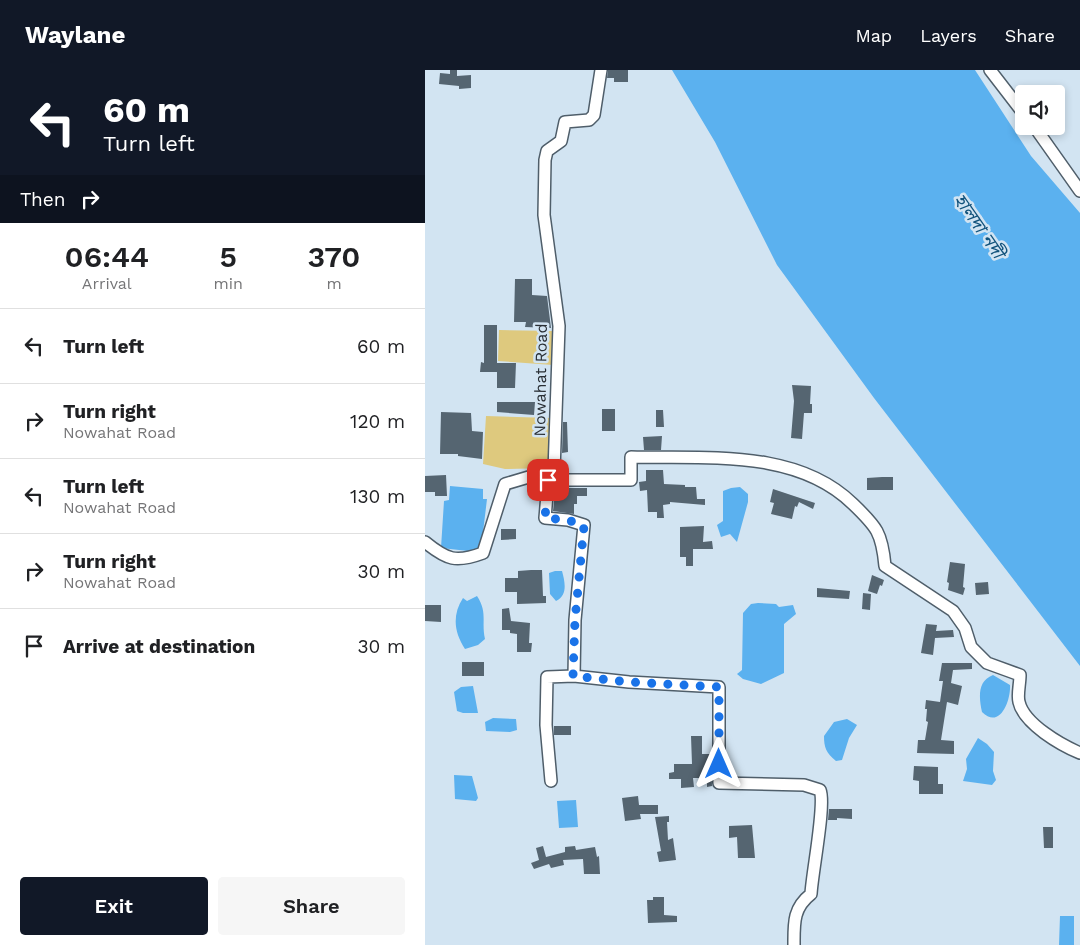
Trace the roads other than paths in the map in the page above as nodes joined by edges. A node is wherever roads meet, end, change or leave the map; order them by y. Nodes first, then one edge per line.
1 (601, 70) edge
2 (990, 70) edge
3 (1015, 102) edge
4 (1040, 135) edge
5 (1080, 191) edge
6 (549, 475) junction
7 (425, 542) edge
8 (573, 676) junction
9 (1080, 753) edge
10 (551, 781) dead end
11 (794, 945) edge

1 - 6 street, Nowahat Road
2 - 3 street
4 - 5 street
6 - 7 street
6 - 8 street, Nowahat Road
6 - 9 street
8 - 10 street
8 - 11 street

